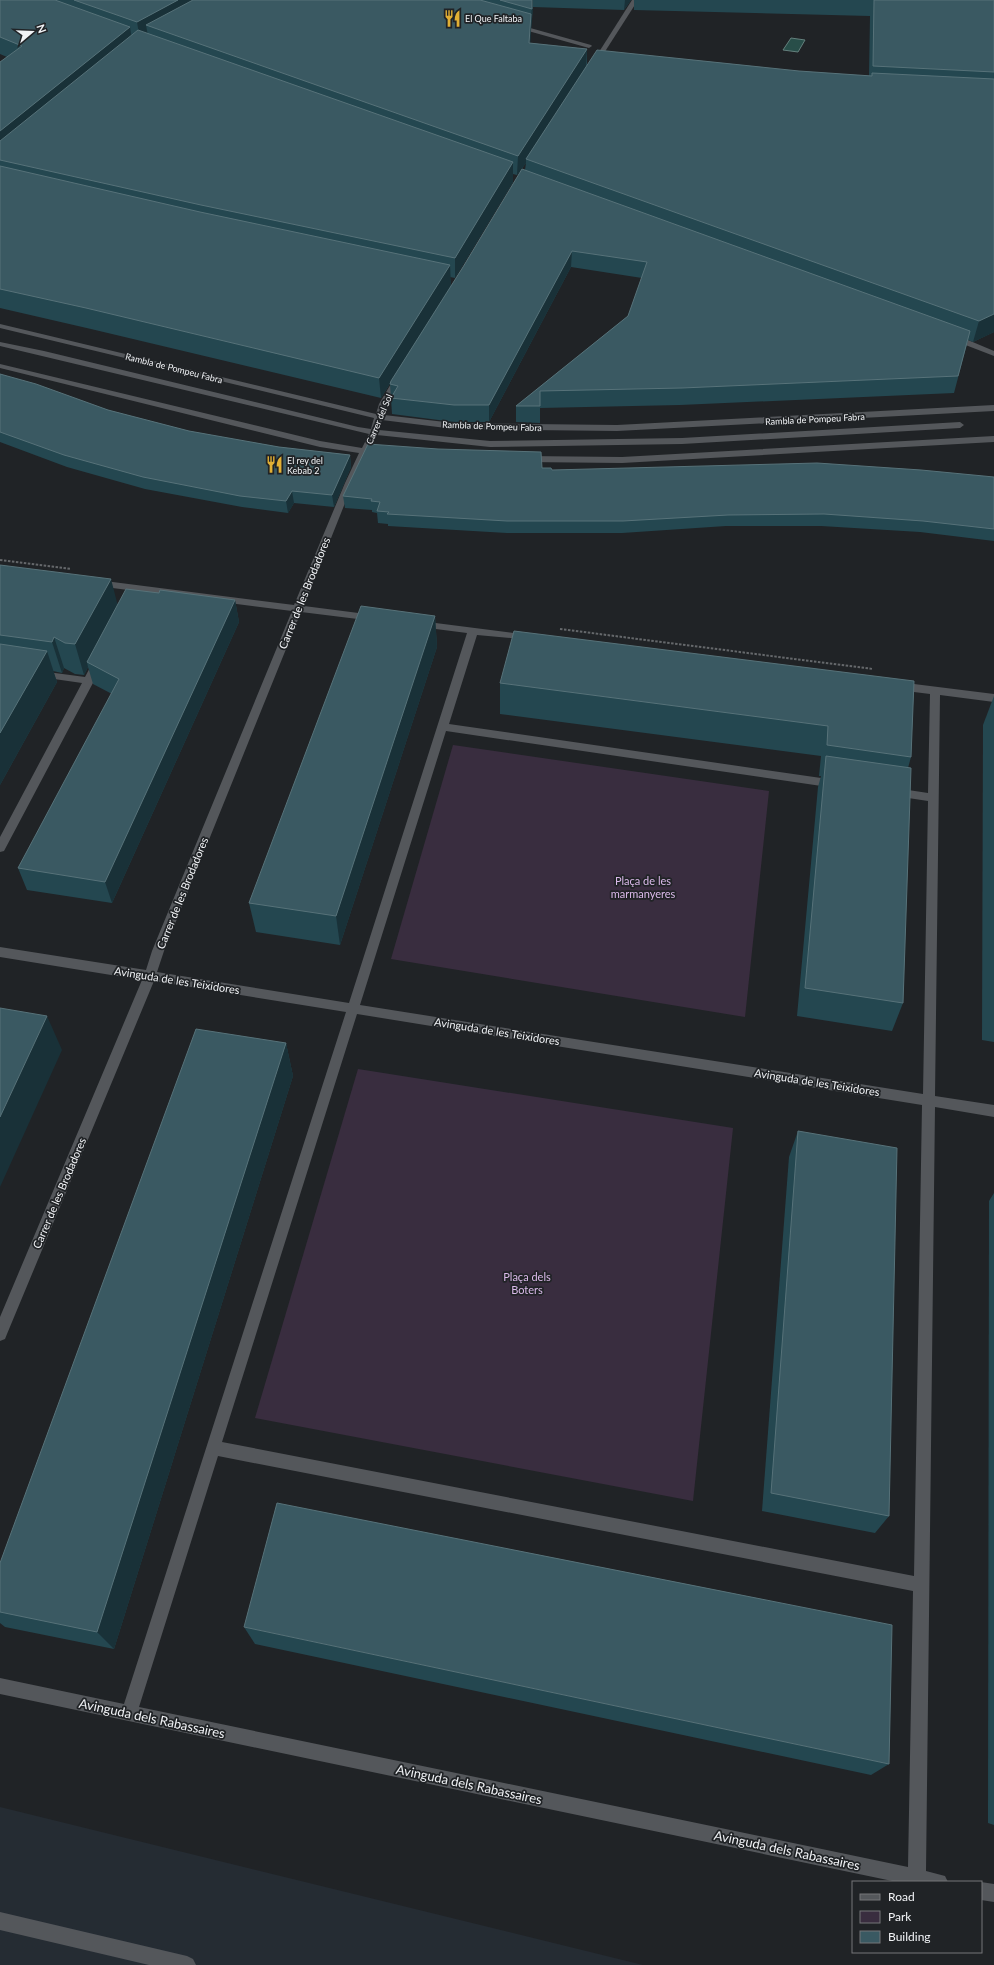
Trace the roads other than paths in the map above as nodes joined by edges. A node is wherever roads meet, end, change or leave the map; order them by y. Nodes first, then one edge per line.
1 (635, 0) edge
2 (511, 25) edge
3 (589, 46) dead end
4 (590, 71) edge
5 (0, 326) edge
6 (945, 335) edge
7 (0, 344) edge
8 (994, 354) edge
9 (0, 366) edge
10 (404, 370) edge
11 (994, 408) edge
12 (380, 417) junction
13 (960, 426) dead end
14 (374, 432) junction
15 (994, 439) edge
16 (364, 452) junction
17 (379, 453) edge
18 (515, 459) edge
19 (84, 581) edge
20 (138, 587) junction
21 (131, 600) edge
22 (299, 608) junction
23 (382, 619) edge
24 (412, 623) edge
25 (473, 631) junction
26 (536, 639) edge
27 (103, 654) edge
28 (30, 673) edge
29 (89, 681) junction
30 (889, 685) edge
31 (935, 690) junction
32 (994, 698) edge
33 (442, 727) junction
34 (846, 785) edge
35 (886, 791) edge
36 (933, 798) junction
37 (0, 848) edge
38 (0, 952) edge
39 (150, 976) junction
40 (353, 1008) junction
41 (929, 1100) junction
42 (994, 1110) edge
43 (0, 1334) edge
44 (214, 1448) junction
45 (921, 1586) junction
46 (0, 1686) edge
47 (129, 1713) junction
48 (917, 1878) junction
49 (934, 1881) edge
50 (982, 1891) edge
51 (994, 1894) edge
52 (0, 1921) edge
53 (187, 1965) edge

1 - 4 street
2 - 3 street
5 - 12 street, Rambla de Pompeu Fabra
6 - 8 street
7 - 14 street, Rambla de Pompeu Fabra
9 - 16 street
10 - 12 street, Carrer del Sol
11 - 12 street, Rambla de Pompeu Fabra
12 - 14 street, Carrer del Sol
13 - 14 street, Rambla de Pompeu Fabra
14 - 16 street, Carrer del Sol
15 - 18 street
16 - 17 street
16 - 22 street, Carrer de les Brodadores
19 - 20 street
20 - 21 street
20 - 22 street
22 - 23 street
22 - 39 street, Carrer de les Brodadores
24 - 25 street
25 - 26 street
25 - 33 street
27 - 29 street
28 - 29 street
29 - 37 street
30 - 31 street
31 - 32 street
31 - 36 street
33 - 34 street
33 - 40 street
35 - 36 street
36 - 41 street
38 - 39 street, Avinguda de les Teixidores
39 - 40 street, Avinguda de les Teixidores
39 - 43 street, Carrer de les Brodadores
40 - 41 street, Avinguda de les Teixidores
40 - 44 street
41 - 42 street, Avinguda de les Teixidores
41 - 45 street
44 - 45 street
44 - 47 street
45 - 48 street
46 - 47 street, Avinguda dels Rabassaires
47 - 48 street, Avinguda dels Rabassaires
48 - 49 street, Avinguda dels Rabassaires
50 - 51 street
52 - 53 street

